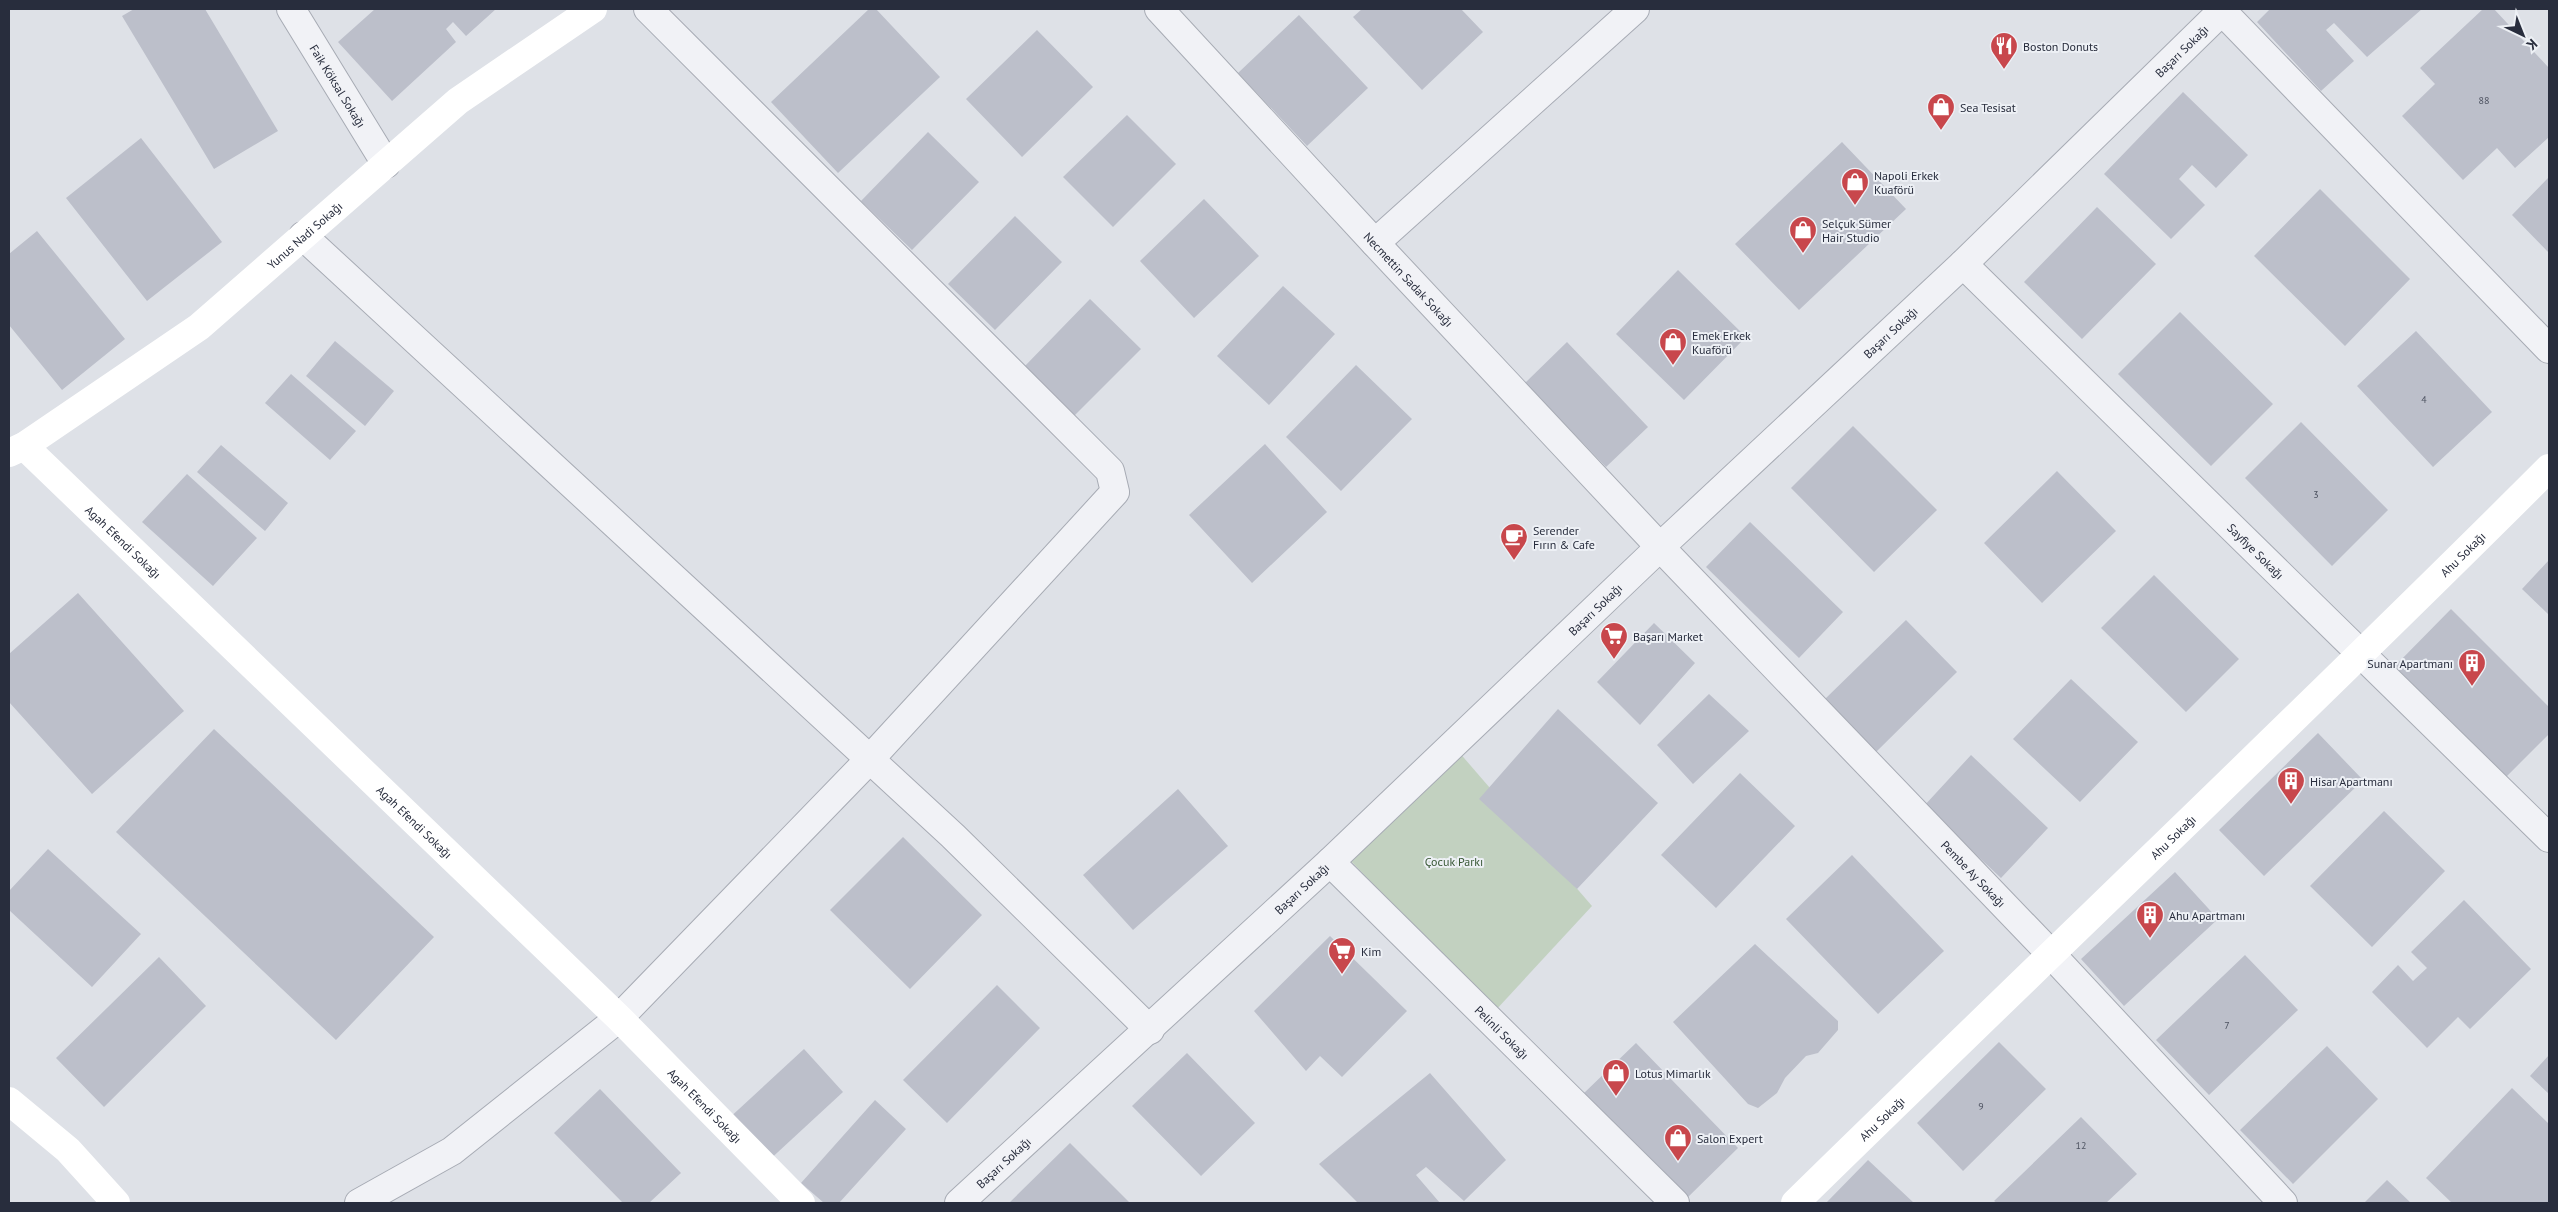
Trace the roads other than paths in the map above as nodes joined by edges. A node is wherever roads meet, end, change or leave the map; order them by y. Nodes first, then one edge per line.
1 (291, 9) edge
2 (593, 9) edge
3 (648, 9) edge
4 (1159, 9) edge
5 (1634, 9) edge
6 (2223, 10) edge
7 (386, 164) junction
8 (303, 236) junction
9 (1375, 243) junction
10 (1963, 264) junction
11 (2549, 350) edge
12 (16, 449) edge
13 (2549, 468) edge
14 (1660, 547) junction
15 (2362, 654) junction
16 (870, 759) junction
17 (2549, 838) edge
18 (1330, 862) junction
19 (2050, 953) junction
20 (619, 1018) junction
21 (1150, 1030) junction
22 (9, 1101) edge
23 (116, 1203) edge
24 (359, 1203) edge
25 (801, 1203) edge
26 (959, 1203) edge
27 (1675, 1203) edge
28 (1795, 1203) edge
29 (2283, 1203) edge

1 - 7 street, Faik Köksal Sokağı
2 - 7 street, Yunus Nadi Sokağı
3 - 16 street
4 - 9 street, Necmettin Sadak Sokağı
5 - 9 street
6 - 10 street, Başarı Sokağı
6 - 11 street
7 - 8 street, Yunus Nadi Sokağı
8 - 12 street, Yunus Nadi Sokağı
8 - 16 street
9 - 14 street, Necmettin Sadak Sokağı
10 - 14 street, Başarı Sokağı
10 - 15 street, Sayfiye Sokağı
12 - 20 street, Agah Efendi Sokağı
13 - 15 street, Ahu Sokağı
14 - 18 street, Başarı Sokağı
14 - 19 street, Pembe Ay Sokağı
15 - 17 street, Sayfiye Sokağı
15 - 19 street, Ahu Sokağı
16 - 20 street
16 - 21 street
18 - 21 street, Başarı Sokağı
18 - 27 street, Pelinli Sokağı
19 - 28 street, Ahu Sokağı
19 - 29 street, Pembe Ay Sokağı
20 - 24 street
20 - 25 street, Agah Efendi Sokağı
21 - 26 street, Başarı Sokağı
22 - 23 street

